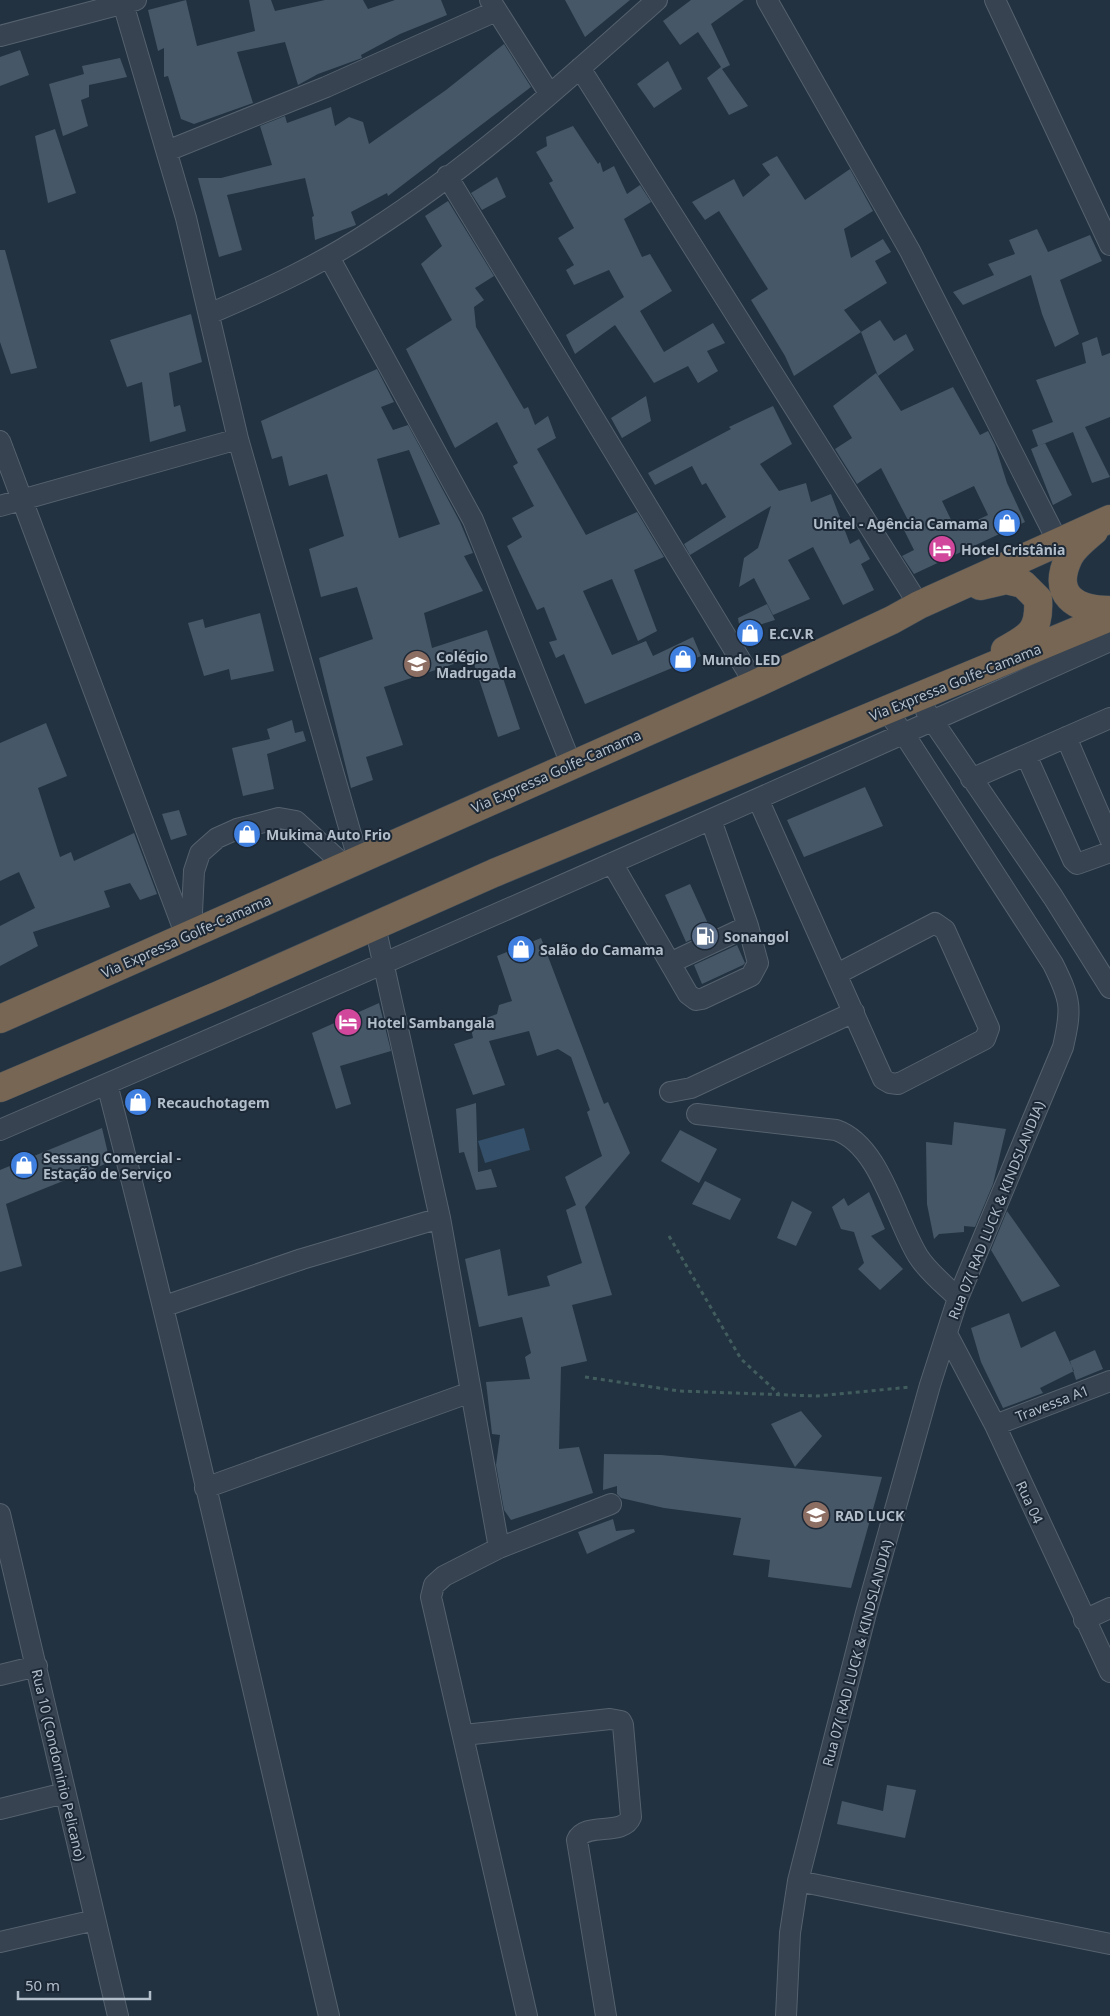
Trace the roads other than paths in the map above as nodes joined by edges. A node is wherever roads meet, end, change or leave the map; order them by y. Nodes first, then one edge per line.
1 (657, 0) edge
2 (767, 0) edge
3 (995, 0) edge
4 (127, 1) edge
5 (493, 6) edge
6 (0, 36) edge
7 (580, 68) junction
8 (549, 93) junction
9 (167, 151) junction
10 (447, 176) junction
11 (1110, 245) edge
12 (329, 257) junction
13 (209, 314) junction
14 (238, 439) junction
15 (0, 441) edge
16 (22, 499) junction
17 (0, 506) edge
18 (1107, 520) edge
19 (1058, 542) junction
20 (919, 605) junction
21 (1110, 610) edge
22 (1110, 617) edge
23 (892, 620) junction
24 (1110, 641) edge
25 (755, 684) junction
26 (918, 697) junction
27 (886, 710) junction
28 (933, 721) junction
29 (1108, 723) edge
30 (904, 734) junction
31 (1066, 737) junction
32 (1026, 755) junction
33 (571, 764) junction
34 (971, 779) junction
35 (758, 799) junction
36 (711, 820) junction
37 (1110, 839) edge
38 (1110, 852) edge
39 (351, 862) junction
40 (612, 863) junction
41 (375, 926) junction
42 (748, 926) junction
43 (188, 935) junction
44 (670, 963) junction
45 (385, 964) junction
46 (836, 974) junction
47 (1110, 988) edge
48 (854, 1012) junction
49 (0, 1019) edge
50 (107, 1084) junction
51 (0, 1088) edge
52 (670, 1092) dead end
53 (697, 1114) dead end
54 (0, 1130) edge
55 (440, 1218) junction
56 (958, 1298) junction
57 (165, 1306) junction
58 (947, 1334) junction
59 (1110, 1381) edge
60 (471, 1392) junction
61 (995, 1425) junction
62 (205, 1488) junction
63 (611, 1504) dead end
64 (0, 1514) edge
65 (3, 1541) edge
66 (499, 1548) junction
67 (1110, 1608) edge
68 (1084, 1620) junction
69 (37, 1666) junction
70 (1110, 1672) edge
71 (0, 1675) edge
72 (464, 1735) junction
73 (65, 1793) junction
74 (0, 1809) edge
75 (798, 1881) junction
76 (95, 1920) junction
77 (0, 1942) edge
78 (1110, 1944) edge
79 (118, 2016) edge
80 (329, 2016) edge
81 (527, 2016) edge
82 (606, 2016) edge
83 (786, 2016) edge

1 - 7 street
2 - 19 street
3 - 11 street
4 - 6 street
4 - 9 street
5 - 8 street
5 - 9 street
7 - 8 street
7 - 20 street
8 - 10 street
9 - 13 street
10 - 12 street
10 - 25 street
12 - 13 street
12 - 33 street
13 - 14 street
14 - 16 street
14 - 39 street
15 - 16 street
16 - 17 street
16 - 43 street
18 - 19 highway, Via Expressa Golfe-Camama
18 - 21 highway
19 - 20 highway, Via Expressa Golfe-Camama
20 - 23 highway, Via Expressa Golfe-Camama
22 - 26 highway, Via Expressa Golfe-Camama
23 - 25 highway, Via Expressa Golfe-Camama
23 - 26 highway
24 - 28 street
25 - 33 highway, Via Expressa Golfe-Camama
26 - 27 highway, Via Expressa Golfe-Camama
26 - 28 street
27 - 30 street, Rua 07( RAD LUCK & KINDSLANDIA)
27 - 41 highway, Via Expressa Golfe-Camama
28 - 30 street
28 - 34 street
29 - 31 street
30 - 35 street
30 - 56 street, Rua 07( RAD LUCK & KINDSLANDIA)
31 - 32 street
31 - 37 street
32 - 34 street
32 - 38 street
33 - 39 highway, Via Expressa Golfe-Camama
34 - 47 street
35 - 36 street
35 - 46 street
36 - 40 street
36 - 42 street
39 - 43 highway, Via Expressa Golfe-Camama
39 - 43 street
40 - 44 street
40 - 45 street
41 - 45 street
41 - 51 highway, Via Expressa Golfe-Camama
42 - 44 street
42 - 44 street
43 - 49 highway, Via Expressa Golfe-Camama
45 - 50 street
45 - 55 street
46 - 48 street
46 - 48 street
48 - 52 street
50 - 54 street
50 - 57 street
53 - 56 street
55 - 57 street
55 - 60 street
56 - 58 street, Rua 07( RAD LUCK & KINDSLANDIA)
57 - 62 street
58 - 61 street, Rua 04
58 - 75 street, Rua 07( RAD LUCK & KINDSLANDIA)
59 - 61 street, Travessa A1
60 - 62 street
60 - 66 street
61 - 68 street, Rua 04
62 - 80 street
63 - 66 street
64 - 65 street, Rua 10 (Condominio Pelicano)
65 - 69 street, Rua 10 (Condominio Pelicano)
66 - 72 street
67 - 68 street
68 - 70 street, Rua 04
69 - 71 street
69 - 73 street, Rua 10 (Condominio Pelicano)
72 - 81 street
72 - 82 street
73 - 74 street
73 - 76 street, Rua 10 (Condominio Pelicano)
75 - 78 street
75 - 83 street, Rua 07( RAD LUCK & KINDSLANDIA)
76 - 77 street
76 - 79 street, Rua 10 (Condominio Pelicano)

